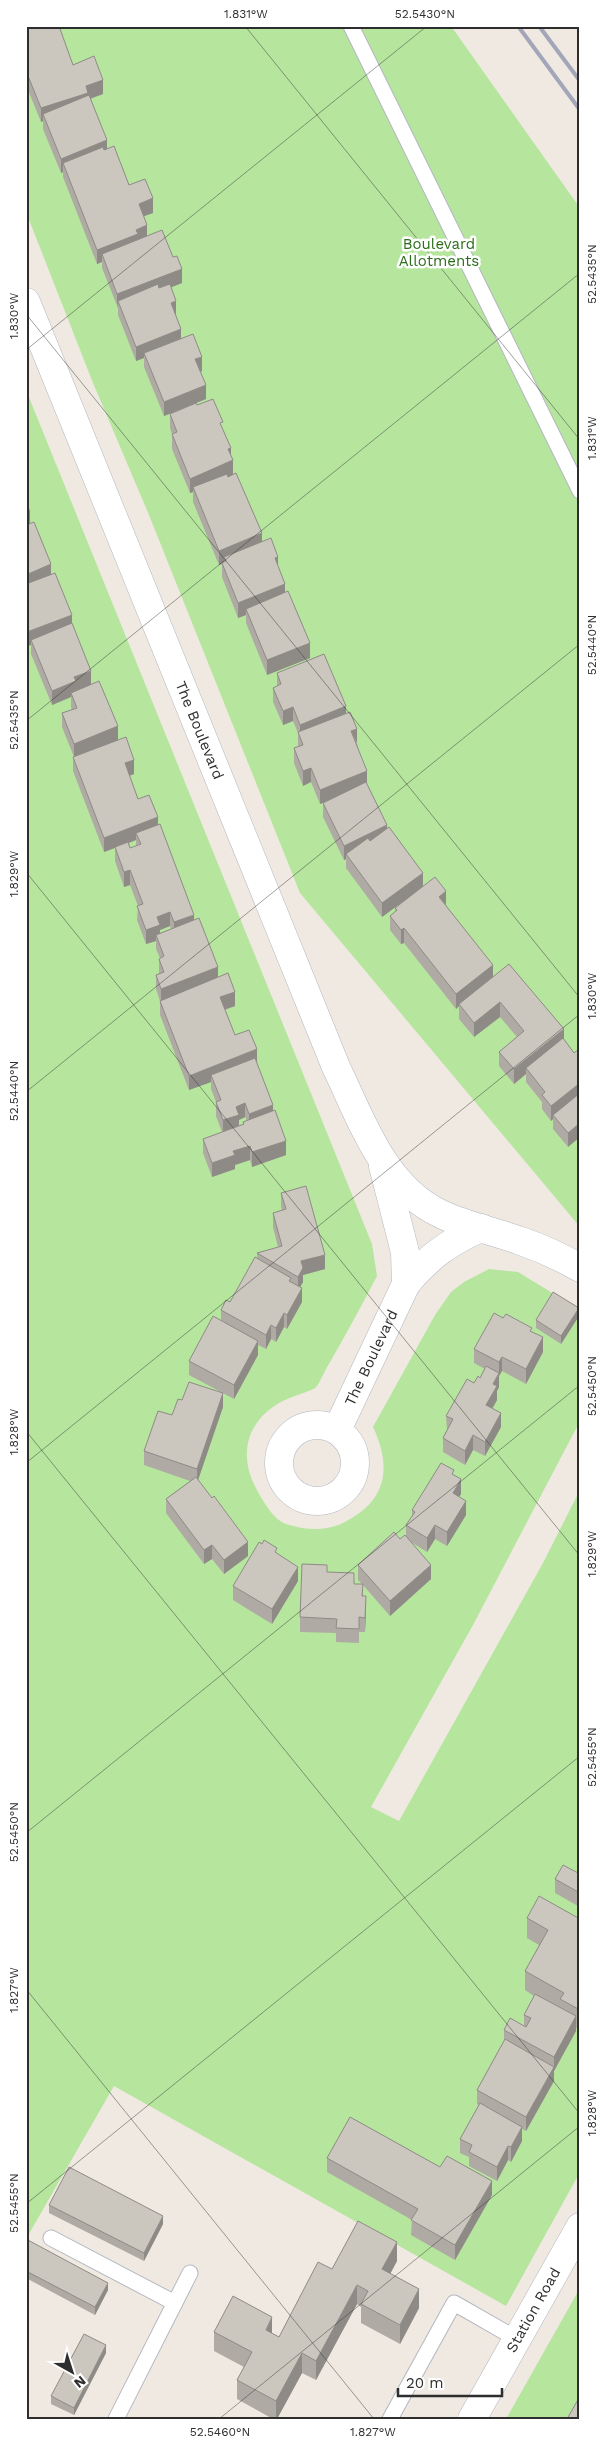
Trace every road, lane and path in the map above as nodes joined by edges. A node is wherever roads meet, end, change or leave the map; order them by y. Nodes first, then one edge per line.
1 (350, 26) edge
2 (26, 302) edge
3 (580, 491) edge
4 (380, 1156) junction
5 (481, 1228) junction
6 (580, 1268) edge
7 (406, 1284) junction
8 (337, 1430) dead end
9 (580, 2228) edge
10 (51, 2238) dead end
11 (190, 2273) dead end
12 (175, 2303) junction
13 (517, 2339) junction
14 (116, 2419) edge
15 (390, 2419) edge
16 (472, 2419) edge

1 - 3 lane
2 - 4 street, The Boulevard
4 - 5 street, The Boulevard
4 - 7 street, The Boulevard
5 - 6 street, The Boulevard
5 - 7 street, The Boulevard
7 - 8 street, The Boulevard
9 - 13 street, Station Road
10 - 12 lane
11 - 12 lane
12 - 14 lane
13 - 15 lane
13 - 16 street, Station Road

